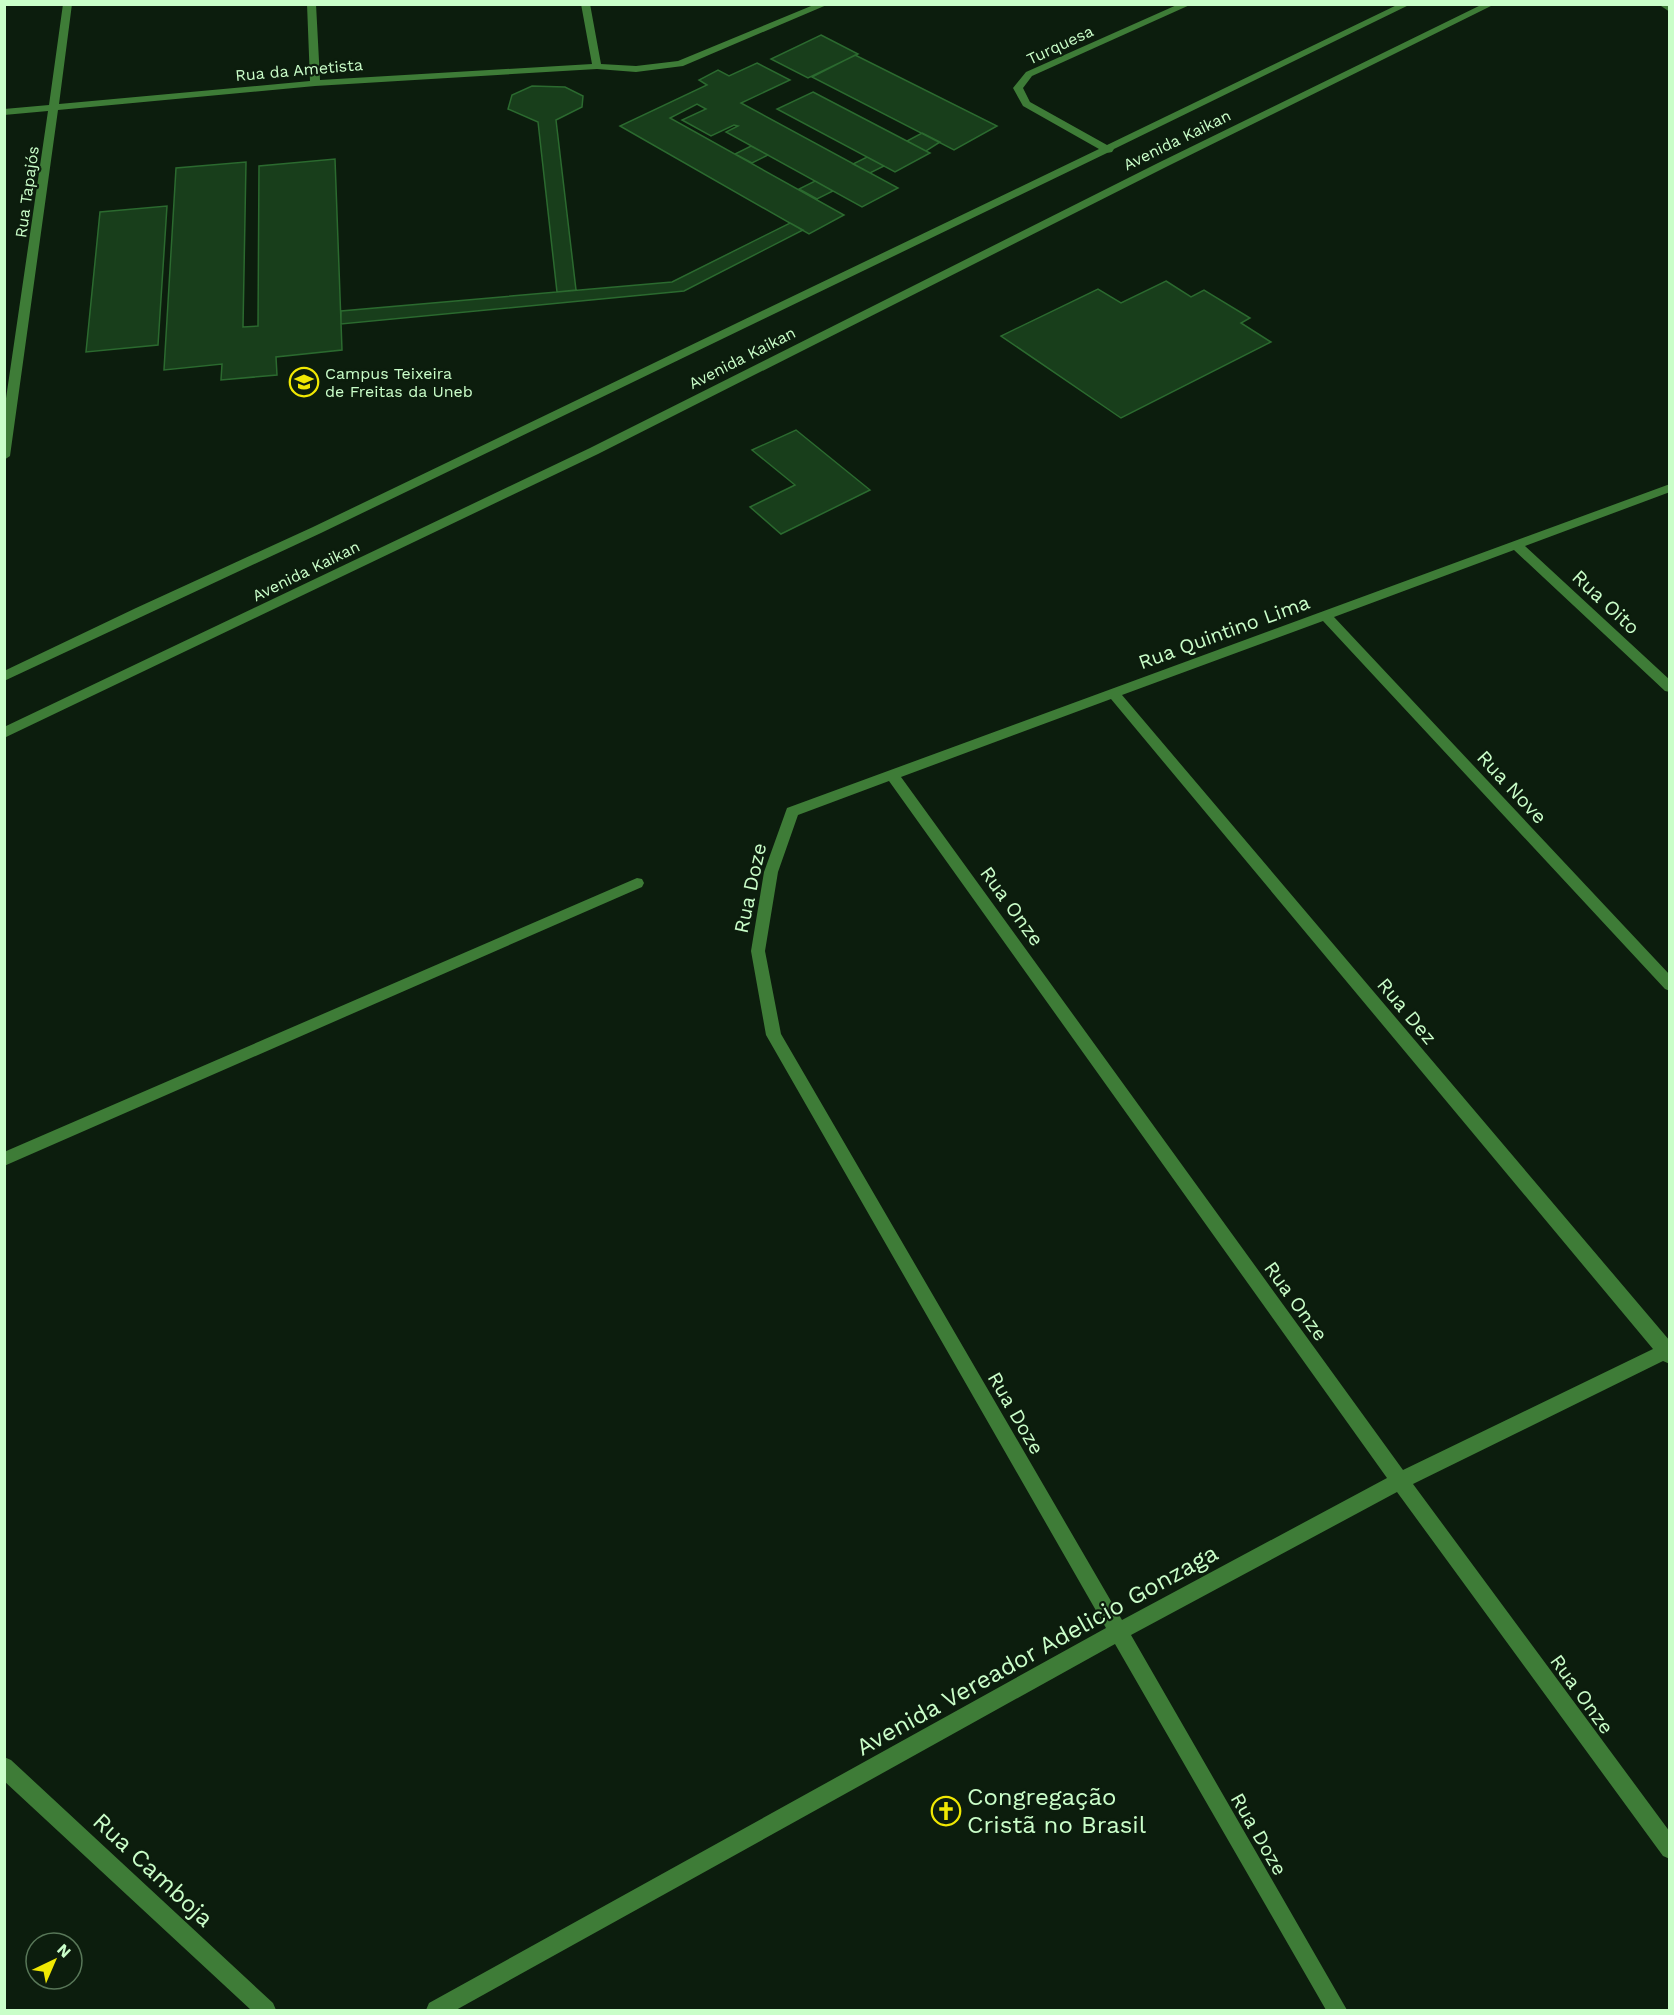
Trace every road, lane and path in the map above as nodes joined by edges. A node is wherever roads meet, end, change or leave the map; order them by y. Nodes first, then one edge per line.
1 (68, 4) edge
2 (311, 4) edge
3 (585, 4) edge
4 (825, 4) edge
5 (1188, 4) edge
6 (1407, 4) edge
7 (1491, 4) edge
8 (1662, 4) edge
9 (1670, 9) edge
10 (597, 66) junction
11 (315, 83) junction
12 (55, 107) junction
13 (4, 112) edge
14 (1108, 150) junction
15 (4, 456) edge
16 (1670, 488) edge
17 (1516, 545) junction
18 (1325, 615) junction
19 (4, 677) edge
20 (1670, 688) edge
21 (1113, 693) junction
22 (4, 733) edge
23 (892, 775) junction
24 (792, 812) joint
25 (637, 883) dead end
26 (1670, 985) edge
27 (4, 1159) edge
28 (1668, 1352) edge
29 (1400, 1481) junction
30 (1118, 1632) junction
31 (4, 1767) edge
32 (1670, 1850) edge
33 (266, 2010) edge
34 (436, 2010) edge
35 (1337, 2010) edge

1 - 12 street, Rua Tapajós
2 - 11 street
3 - 10 street
4 - 10 street, Rua da Ametista
5 - 14 street, Turquesa
6 - 14 street, Avenida Kaikan
7 - 22 street, Avenida Kaikan
8 - 9 street
10 - 11 street, Rua da Ametista
11 - 12 street, Rua da Ametista
12 - 13 street, Rua da Ametista
12 - 15 street, Rua Tapajós
14 - 19 street, Avenida Kaikan
16 - 17 street, Rua Quintino Lima
17 - 18 street, Rua Quintino Lima
17 - 20 street, Rua Oito
18 - 21 street, Rua Quintino Lima
18 - 26 street, Rua Nove
21 - 23 street, Rua Quintino Lima
21 - 28 street, Rua Dez
23 - 24 street, Rua Quintino Lima
23 - 29 street, Rua Onze
24 - 30 street, Rua Doze
25 - 27 street
28 - 29 street, Avenida Vereador Adelicio Gonzaga
29 - 30 street, Avenida Vereador Adelicio Gonzaga
29 - 32 street, Rua Onze
30 - 34 street, Avenida Vereador Adelicio Gonzaga
30 - 35 street, Rua Doze
31 - 33 street, Rua Camboja

